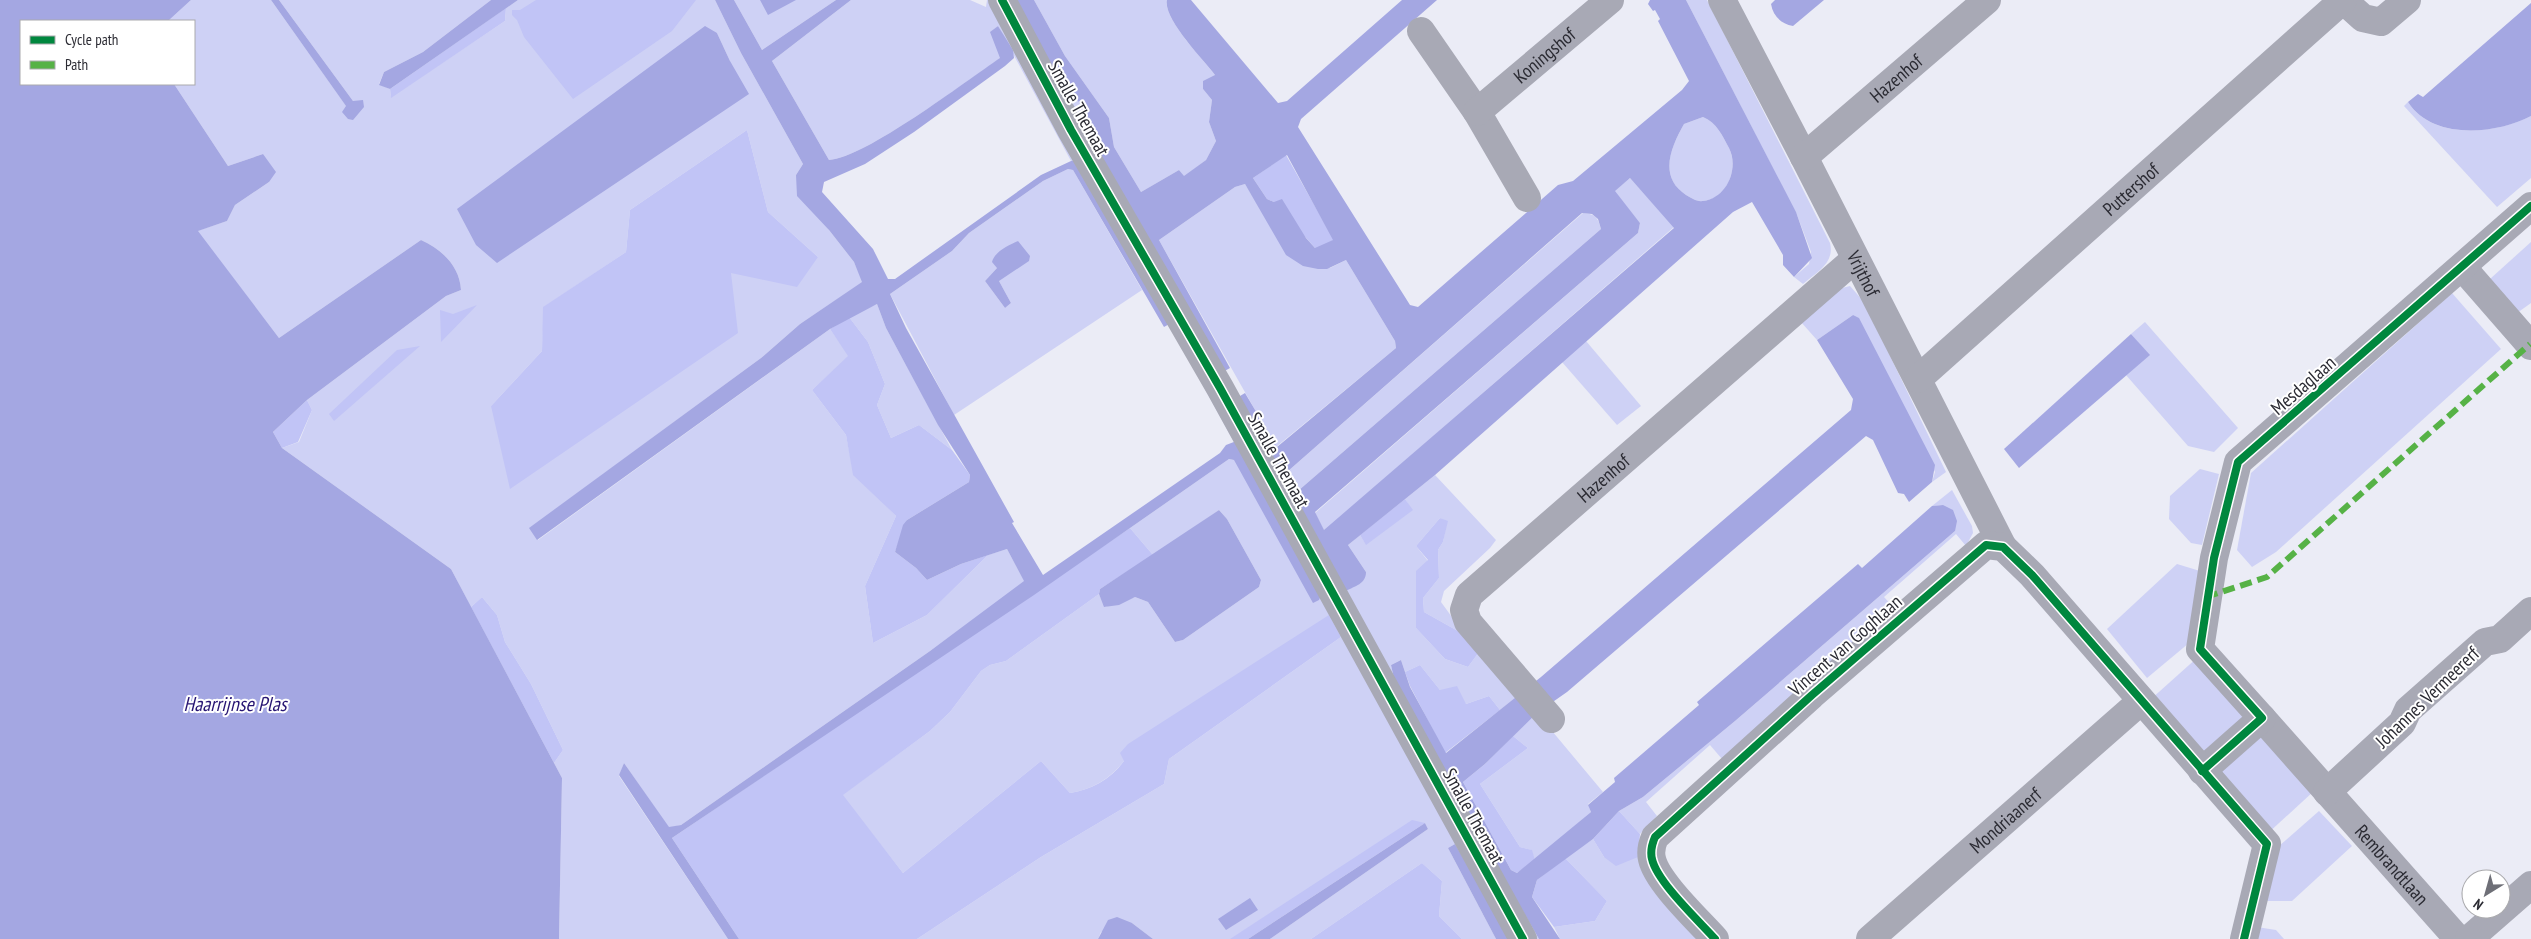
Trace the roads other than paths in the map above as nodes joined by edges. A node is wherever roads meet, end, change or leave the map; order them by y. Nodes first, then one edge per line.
1 (1002, 0) edge
2 (1610, 0) edge
3 (1722, 0) edge
4 (1987, 0) edge
5 (2343, 0) edge
6 (2407, 0) edge
7 (1420, 31) dead end
8 (1477, 112) junction
9 (1804, 157) junction
10 (1527, 198) dead end
11 (2531, 206) edge
12 (1855, 259) junction
13 (2463, 268) junction
14 (2531, 346) edge
15 (1918, 379) junction
16 (2003, 547) junction
17 (2531, 612) edge
18 (2200, 649) joint
19 (2140, 702) junction
20 (2262, 718) junction
21 (1551, 719) dead end
22 (2202, 771) junction
23 (2327, 792) junction
24 (2531, 885) edge
25 (1523, 939) edge
26 (1715, 939) edge
27 (1870, 939) edge
28 (2244, 939) edge
29 (2458, 939) edge
30 (2469, 939) edge

1 - 25 street, Smalle Themaat
2 - 8 street, Koningshof
3 - 9 street, Vrijthof
4 - 9 street, Hazenhof
5 - 6 street
5 - 15 street, Puttershof
7 - 8 street
8 - 10 street
9 - 12 street, Vrijthof
11 - 13 street, Mesdaglaan
12 - 15 street, Vrijthof
12 - 21 street, Hazenhof
13 - 14 street
13 - 18 street, Mesdaglaan
15 - 16 street, Vrijthof
16 - 19 street
16 - 26 street, Vincent van Goghlaan
17 - 23 street, Johannes Vermeererf
18 - 20 street, Rembrandtlaan
19 - 22 street
19 - 27 street, Mondriaanerf
20 - 22 street
20 - 23 street, Rembrandtlaan
22 - 28 street
23 - 29 street, Rembrandtlaan
24 - 30 street

